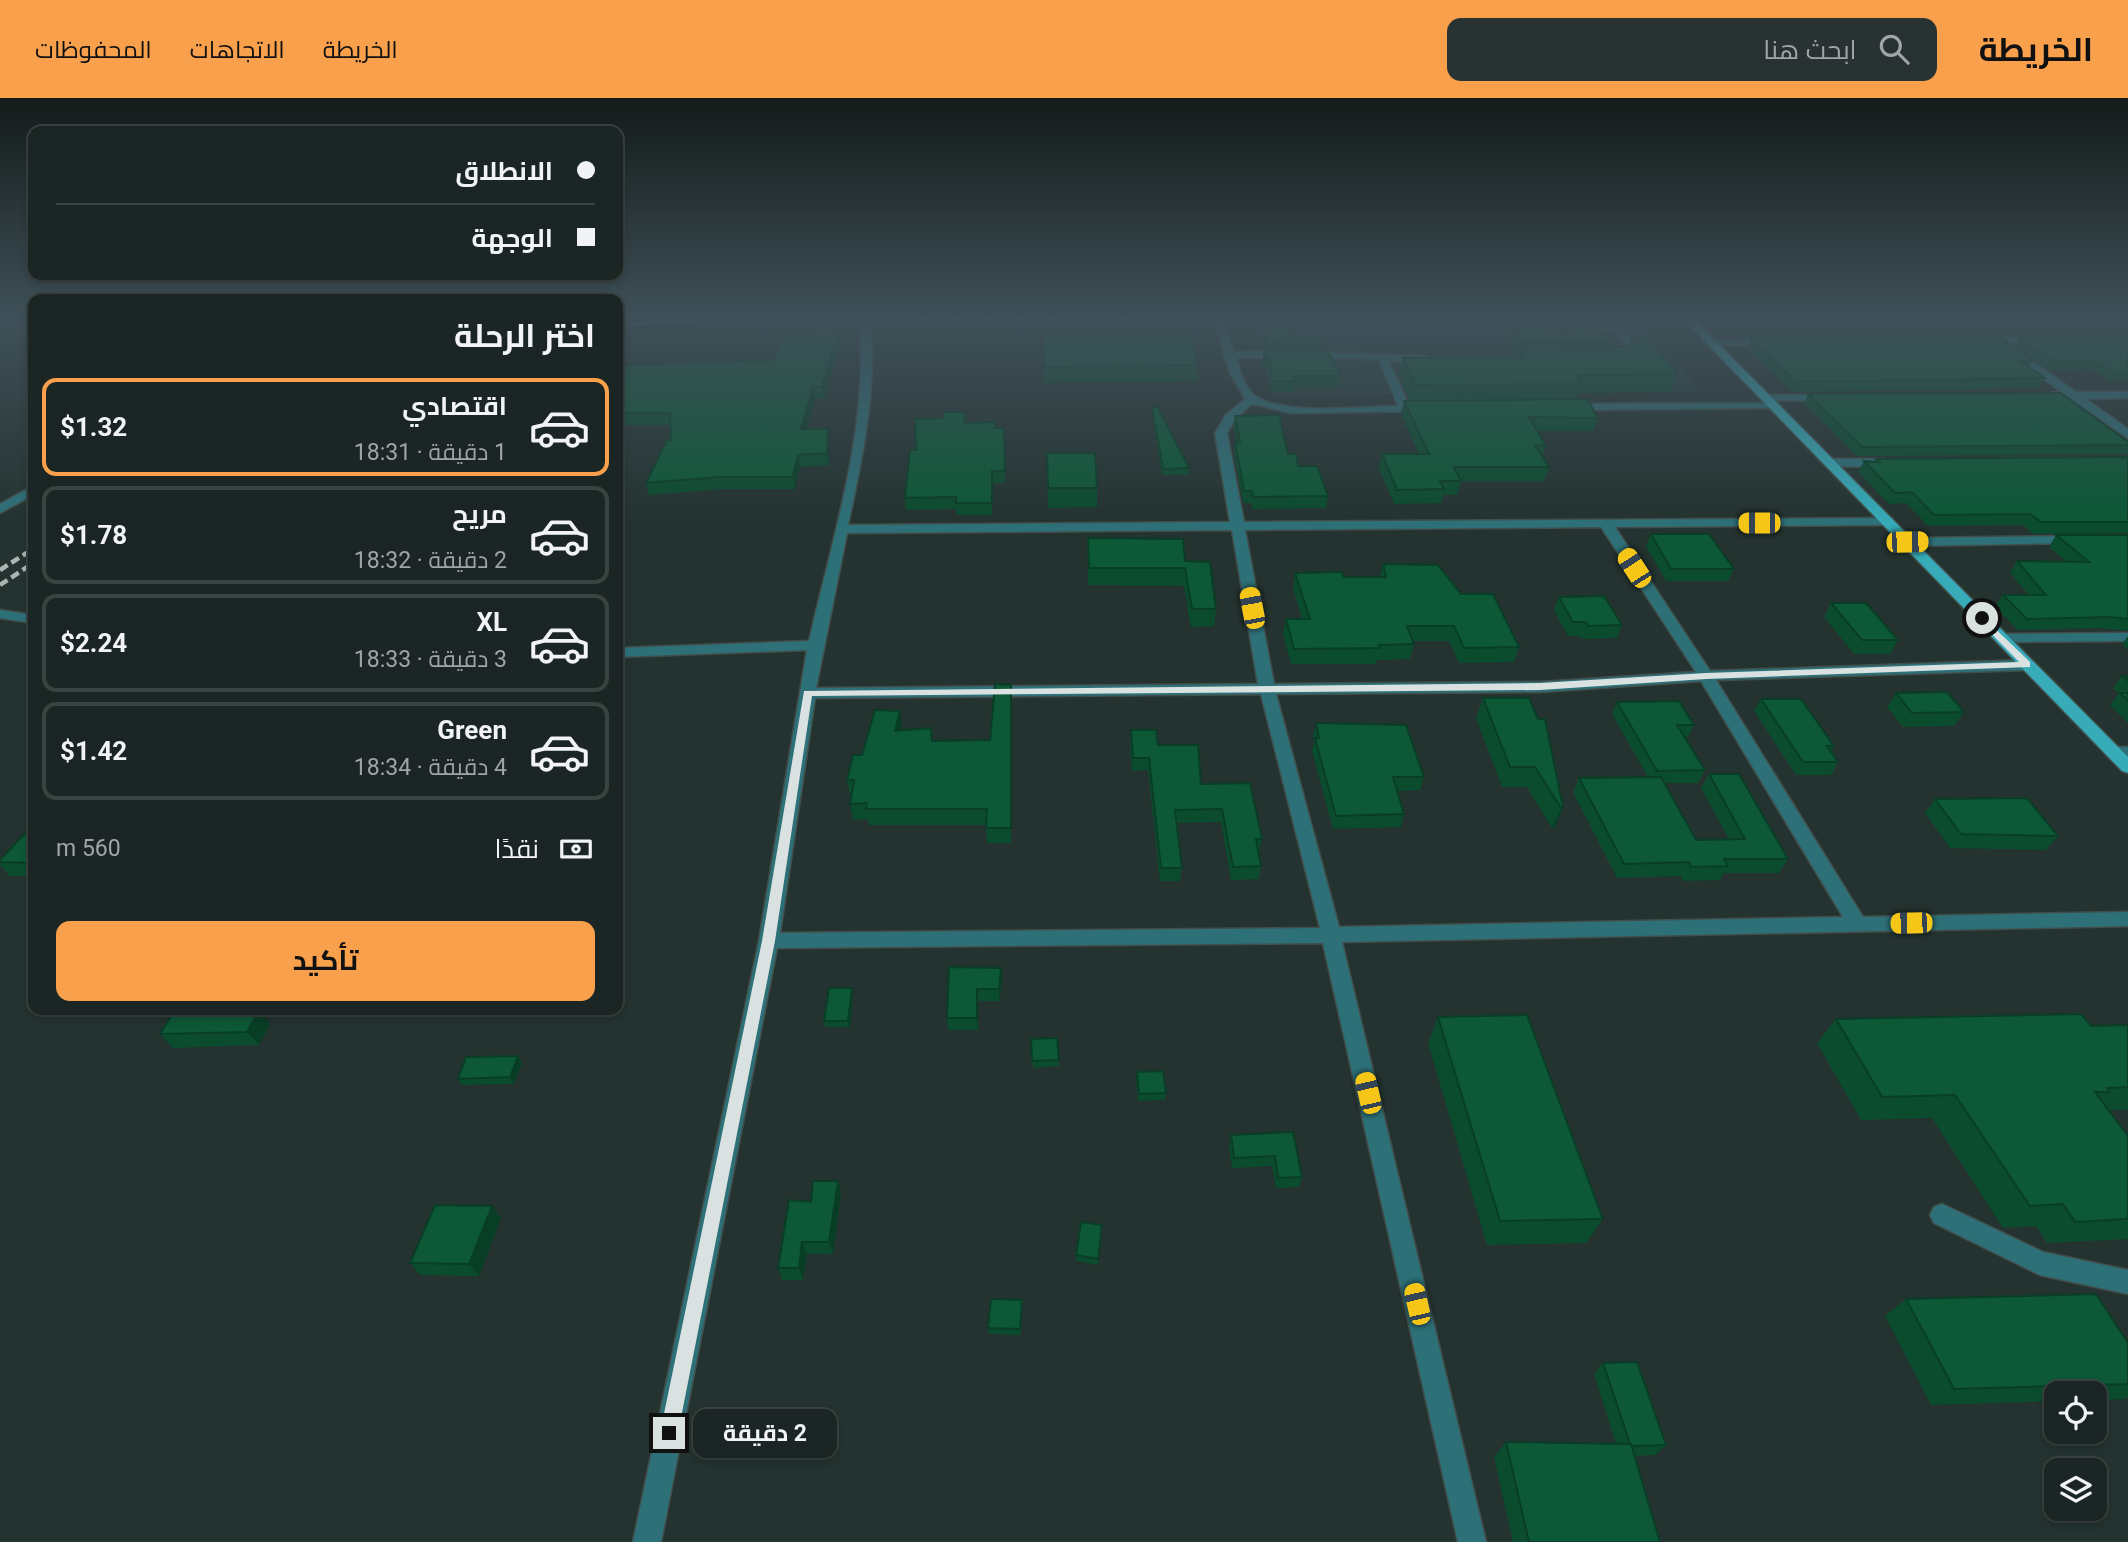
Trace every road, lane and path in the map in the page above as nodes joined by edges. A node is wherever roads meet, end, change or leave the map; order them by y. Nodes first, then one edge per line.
1 (865, 386) edge
2 (1240, 386) edge
3 (1395, 386) edge
4 (1754, 386) edge
5 (2060, 386) edge
6 (2128, 395) edge
7 (2034, 396) edge
8 (2074, 396) junction
9 (1846, 397) edge
10 (1251, 399) junction
11 (1769, 401) junction
12 (1555, 407) edge
13 (1433, 409) edge
14 (1405, 410) junction
15 (2128, 434) edge
16 (1829, 463) junction
17 (1897, 463) edge
18 (28, 493) edge
19 (0, 509) edge
20 (1887, 521) junction
21 (1606, 524) junction
22 (1236, 528) junction
23 (840, 529) junction
24 (2087, 539) edge
25 (1907, 542) junction
26 (0, 614) edge
27 (28, 618) edge
28 (2128, 637) edge
29 (2000, 638) junction
30 (815, 645) junction
31 (623, 652) edge
32 (2027, 664) junction
33 (1706, 676) junction
34 (1267, 689) junction
35 (808, 693) junction
36 (2121, 753) edge
37 (2128, 768) edge
38 (2128, 919) edge
39 (1857, 924) junction
40 (1331, 935) junction
41 (769, 941) junction
42 (1942, 1215) dead end
43 (2128, 1282) edge
44 (647, 1542) edge
45 (1472, 1542) edge

1 - 23 street
2 - 10 street
3 - 14 street
4 - 11 main road
5 - 8 street
6 - 8 street
7 - 8 street
8 - 15 street
9 - 11 street
10 - 14 street
10 - 22 street
11 - 12 street
11 - 16 main road
13 - 14 street
16 - 17 street
16 - 20 main road
18 - 19 street
20 - 21 street
20 - 25 main road
21 - 22 street
21 - 33 street
22 - 23 street
22 - 34 street
23 - 30 street
24 - 25 street
25 - 29 main road
26 - 27 street
28 - 29 street
29 - 32 main road
30 - 31 street
30 - 35 street
32 - 33 street
32 - 36 main road
33 - 34 street
33 - 39 street
34 - 35 street
34 - 40 street
35 - 41 street
36 - 37 main road
38 - 39 street
39 - 40 street
40 - 41 street
40 - 45 street
41 - 44 street
42 - 43 street

